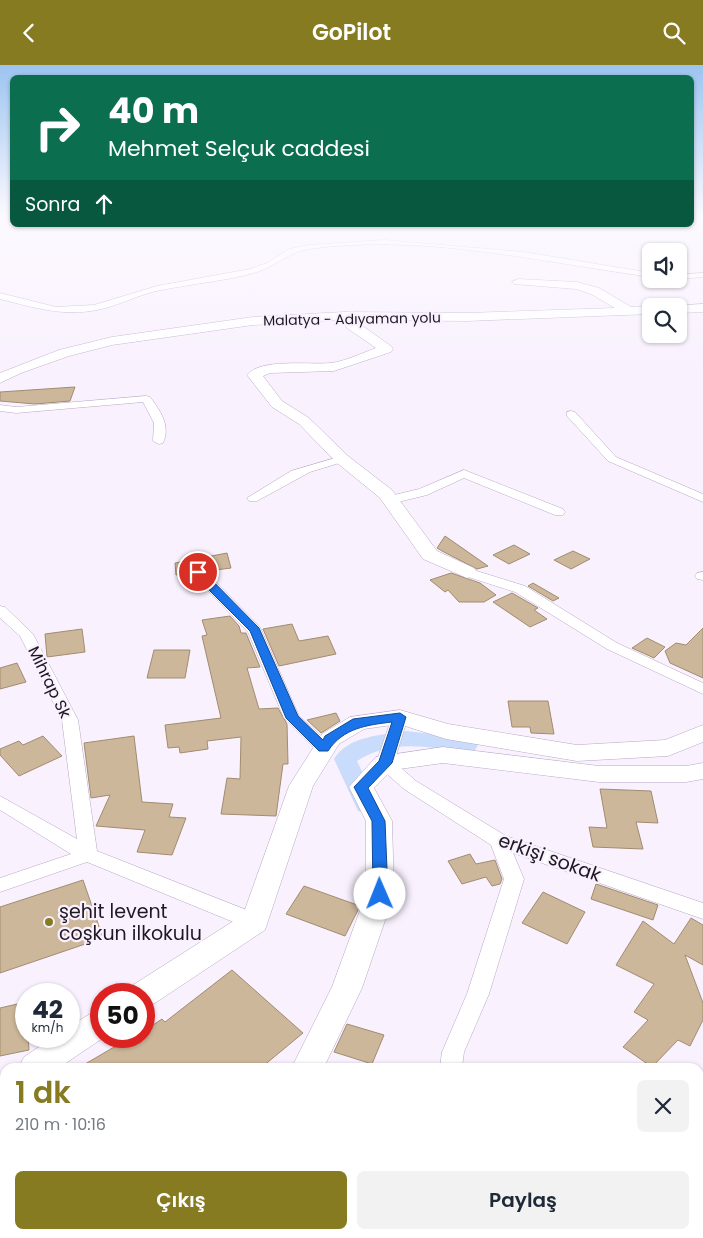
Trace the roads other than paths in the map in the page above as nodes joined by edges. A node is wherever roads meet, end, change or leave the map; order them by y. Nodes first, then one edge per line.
1 (253, 271) edge
2 (625, 271) edge
3 (642, 274) edge
4 (703, 275) edge
5 (687, 276) edge
6 (518, 281) dead end
7 (0, 295) edge
8 (703, 308) edge
9 (687, 309) edge
10 (642, 310) edge
11 (629, 311) junction
12 (344, 316) junction
13 (0, 379) edge
14 (0, 408) edge
15 (571, 414) dead end
16 (159, 441) dead end
17 (342, 459) junction
18 (253, 498) dead end
19 (703, 499) edge
20 (390, 501) junction
21 (559, 512) dead end
22 (198, 572) dead end
23 (467, 572) joint
24 (0, 610) edge
25 (703, 689) edge
26 (400, 717) junction
27 (703, 733) edge
28 (324, 748) junction
29 (385, 763) junction
30 (703, 771) edge
31 (0, 802) edge
32 (500, 841) junction
33 (88, 855) junction
34 (0, 885) edge
35 (703, 911) edge
36 (255, 922) junction
37 (155, 987) edge
38 (90, 1030) edge
39 (41, 1063) edge
40 (310, 1063) edge
41 (452, 1063) edge

1 - 7 street
2 - 3 street
4 - 5 street
6 - 11 main road
8 - 9 main road
10 - 11 main road, Malatya - Adıyaman yolu
11 - 12 main road, Malatya - Adıyaman yolu
12 - 13 main road, Malatya - Adıyaman yolu
12 - 17 main road
14 - 16 street
15 - 19 street
17 - 18 street
17 - 20 main road
20 - 21 street
20 - 23 main road
22 - 28 street
23 - 25 street
24 - 33 street, Mihrap Sk
26 - 27 main road
26 - 28 main road
26 - 29 street
28 - 36 main road
29 - 30 main road
29 - 32 street, erkişi sokak
29 - 40 main road
31 - 33 street
32 - 35 street, erkişi sokak
32 - 41 street
33 - 34 street
33 - 36 street
36 - 37 main road
38 - 39 main road

